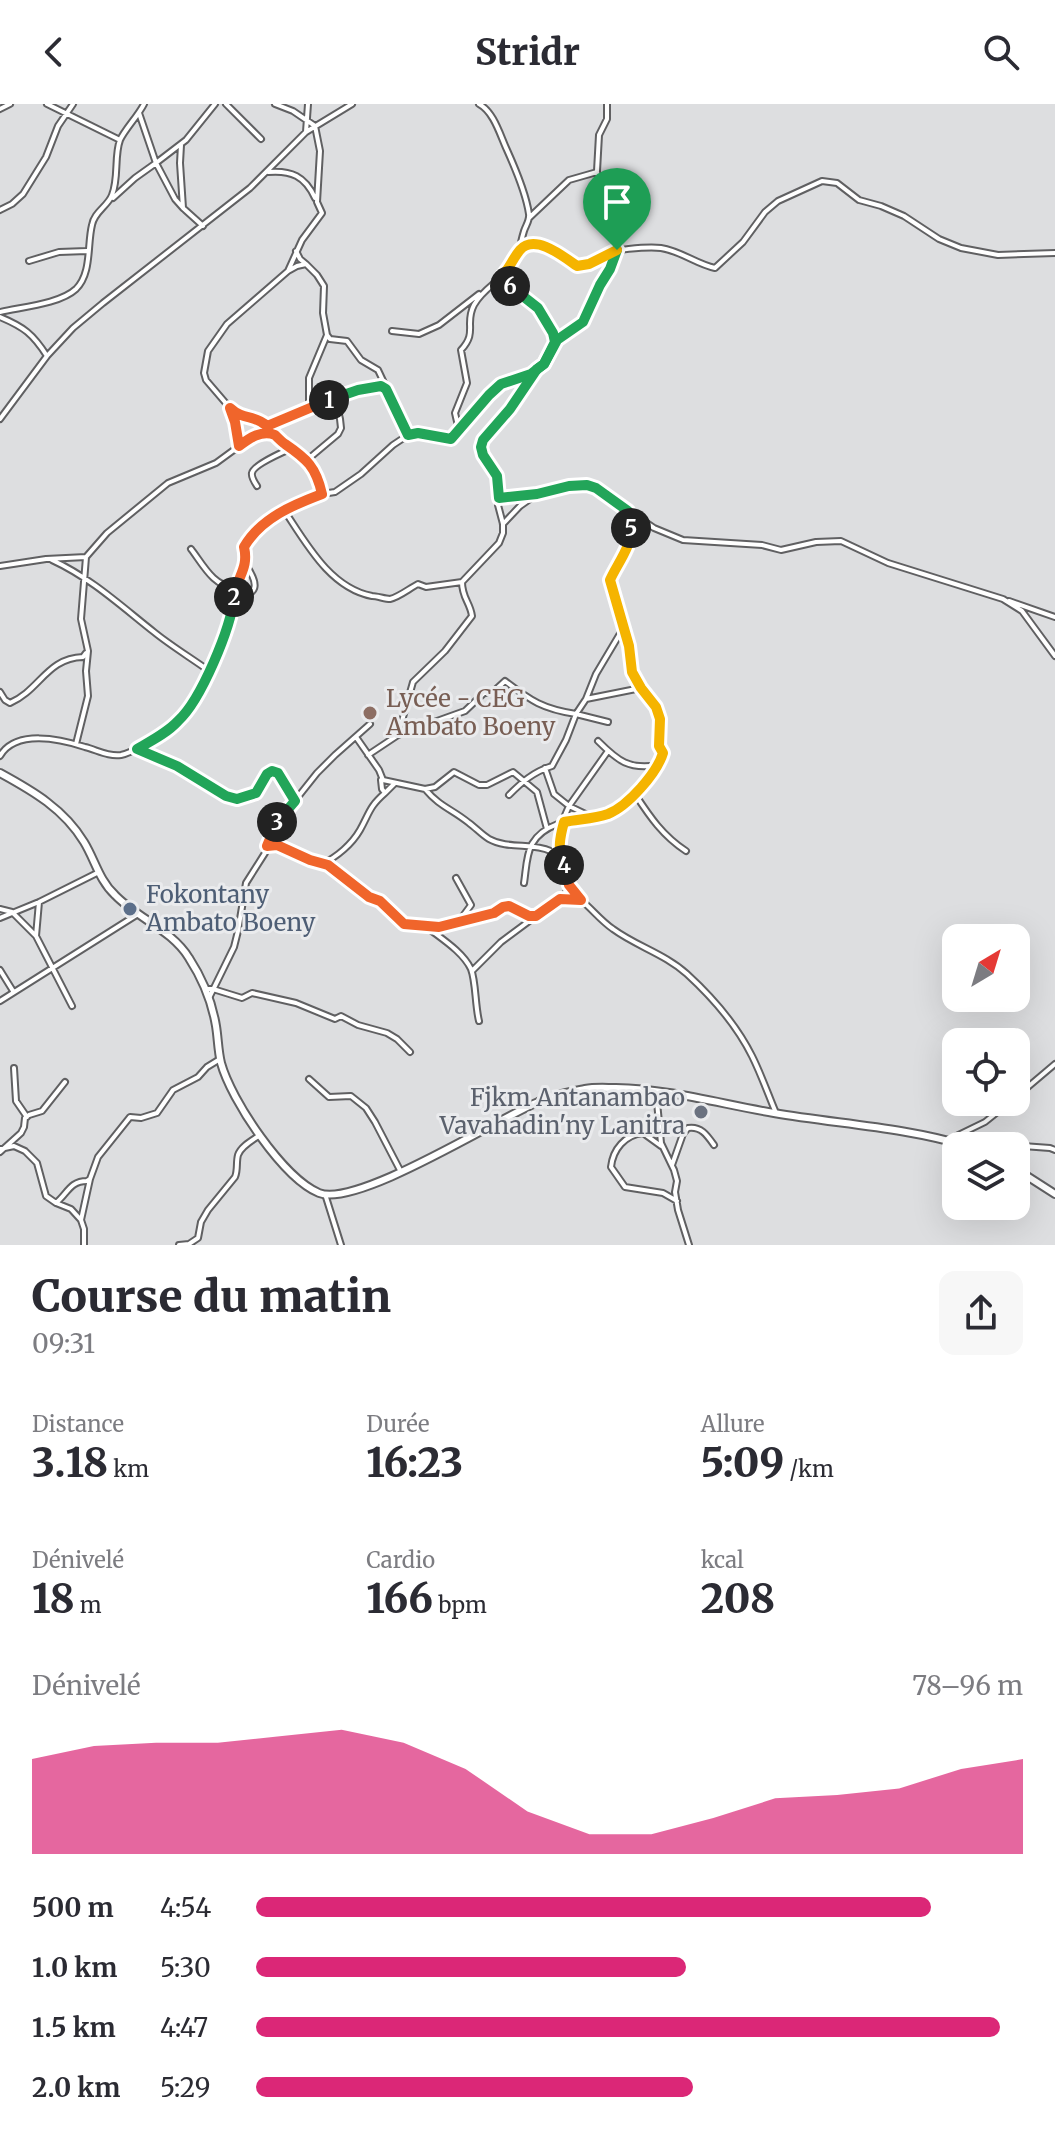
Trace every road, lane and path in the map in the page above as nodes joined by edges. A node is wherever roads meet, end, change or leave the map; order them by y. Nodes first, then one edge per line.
1 (10, 104) edge
2 (47, 104) edge
3 (73, 104) edge
4 (144, 104) edge
5 (225, 104) edge
6 (275, 104) edge
7 (308, 104) edge
8 (352, 104) edge
9 (479, 104) edge
10 (607, 104) edge
11 (214, 106) edge
12 (0, 109) edge
13 (139, 113) junction
14 (66, 114) junction
15 (307, 120) junction
16 (315, 126) junction
17 (306, 132) junction
18 (261, 139) dead end
19 (120, 140) junction
20 (181, 144) junction
21 (156, 163) junction
22 (597, 172) junction
23 (266, 173) junction
24 (111, 199) junction
25 (317, 202) junction
26 (183, 208) junction
27 (0, 210) edge
28 (530, 217) junction
29 (203, 226) junction
30 (520, 250) junction
31 (617, 250) junction
32 (87, 251) junction
33 (296, 251) junction
34 (1055, 253) edge
35 (29, 261) dead end
36 (306, 264) junction
37 (288, 271) junction
38 (502, 276) junction
39 (484, 290) junction
40 (0, 314) edge
41 (392, 331) dead end
42 (327, 335) junction
43 (555, 342) junction
44 (47, 356) junction
45 (537, 369) junction
46 (386, 389) junction
47 (335, 398) junction
48 (230, 408) junction
49 (309, 408) junction
50 (0, 419) edge
51 (267, 426) junction
52 (459, 432) junction
53 (275, 435) junction
54 (408, 435) junction
55 (252, 436) junction
56 (239, 446) junction
57 (292, 448) junction
58 (307, 460) junction
59 (257, 486) dead end
60 (322, 494) junction
61 (537, 494) junction
62 (499, 498) junction
63 (284, 510) junction
64 (628, 511) junction
65 (503, 524) junction
66 (191, 549) dead end
67 (86, 557) junction
68 (50, 559) junction
69 (246, 565) junction
70 (0, 566) edge
71 (84, 577) junction
72 (462, 582) junction
73 (236, 587) junction
74 (1003, 599) junction
75 (234, 602) junction
76 (1055, 617) edge
77 (624, 627) junction
78 (88, 651) junction
79 (1055, 656) edge
80 (207, 673) junction
81 (641, 688) junction
82 (0, 692) edge
83 (586, 699) junction
84 (576, 714) junction
85 (608, 722) dead end
86 (370, 724) dead end
87 (398, 735) junction
88 (356, 737) junction
89 (598, 741) dead end
90 (76, 745) junction
91 (137, 749) junction
92 (608, 751) junction
93 (0, 755) edge
94 (368, 755) junction
95 (658, 765) junction
96 (545, 768) junction
97 (0, 773) edge
98 (381, 777) junction
99 (524, 780) junction
100 (395, 783) junction
101 (425, 789) junction
102 (385, 793) junction
103 (635, 794) junction
104 (509, 795) dead end
105 (295, 801) junction
106 (569, 806) junction
107 (592, 817) junction
108 (564, 822) junction
109 (547, 829) junction
110 (531, 845) junction
111 (267, 846) junction
112 (686, 851) dead end
113 (562, 862) junction
114 (322, 864) junction
115 (99, 872) junction
116 (456, 878) dead end
117 (524, 883) dead end
118 (569, 885) junction
119 (560, 899) junction
120 (581, 900) junction
121 (39, 902) junction
122 (0, 909) edge
123 (12, 912) junction
124 (138, 914) junction
125 (536, 916) junction
126 (0, 918) edge
127 (460, 921) junction
128 (426, 926) junction
129 (36, 936) junction
130 (52, 967) junction
131 (0, 970) edge
132 (472, 971) junction
133 (205, 989) junction
134 (213, 989) junction
135 (13, 991) junction
136 (209, 998) junction
137 (0, 1001) edge
138 (72, 1006) dead end
139 (479, 1021) dead end
140 (410, 1052) dead end
141 (220, 1059) junction
142 (1055, 1064) edge
143 (14, 1068) dead end
144 (309, 1079) dead end
145 (65, 1082) dead end
146 (1030, 1085) edge
147 (656, 1092) junction
148 (776, 1113) junction
149 (658, 1115) junction
150 (992, 1116) edge
151 (27, 1117) junction
152 (964, 1132) edge
153 (643, 1133) junction
154 (260, 1135) junction
155 (942, 1139) edge
156 (714, 1145) dead end
157 (1030, 1146) edge
158 (664, 1149) junction
159 (1, 1150) edge
160 (1055, 1150) edge
161 (672, 1165) junction
162 (401, 1172) junction
163 (1030, 1178) edge
164 (90, 1179) junction
165 (325, 1194) junction
166 (1055, 1194) edge
167 (677, 1201) junction
168 (56, 1203) junction
169 (81, 1220) junction
170 (84, 1245) edge
171 (179, 1245) edge
172 (341, 1245) edge
173 (689, 1245) edge

1 - 12 street
2 - 14 street
3 - 14 street
4 - 13 street
5 - 11 street
5 - 18 street
6 - 15 street
7 - 15 street
8 - 16 street
9 - 28 street
10 - 22 street
11 - 20 street
13 - 19 street
13 - 21 street
14 - 19 street
14 - 27 street
15 - 16 street
15 - 17 street
16 - 17 street
16 - 25 street
17 - 23 street
19 - 24 street
20 - 21 street
20 - 26 street
21 - 24 street
21 - 26 street
22 - 28 street
22 - 31 street
23 - 25 street
23 - 29 street
24 - 32 street
25 - 33 street
26 - 29 street
28 - 30 street
29 - 44 street
30 - 31 street
30 - 38 street
31 - 34 street
31 - 43 street
32 - 35 street
32 - 40 street
33 - 36 street
33 - 37 street
36 - 37 street
36 - 42 street
37 - 48 street
38 - 39 street
38 - 43 street
39 - 41 street
39 - 52 street
40 - 44 street
42 - 46 street
42 - 49 street
43 - 45 street
44 - 50 street
45 - 52 street
45 - 62 street
46 - 47 street
46 - 54 street
47 - 49 street
47 - 58 street
48 - 51 street
48 - 56 street
49 - 51 street
51 - 53 street
51 - 55 street
52 - 54 street
53 - 55 street
53 - 57 street
54 - 60 street
55 - 56 street
56 - 67 street
57 - 58 street
57 - 59 street
58 - 60 street
60 - 63 street
61 - 62 street
61 - 64 street
61 - 65 street
62 - 65 street
63 - 69 street
63 - 72 street
64 - 74 street
64 - 77 street
65 - 72 street
66 - 73 street
67 - 68 street
67 - 71 street
68 - 70 street
68 - 71 street
69 - 73 street
69 - 75 street
71 - 78 street
71 - 80 street
72 - 87 street
73 - 75 street
74 - 76 street
74 - 79 street
75 - 80 street
77 - 81 street
77 - 83 street
78 - 82 street
78 - 90 street
80 - 91 street
81 - 83 street
81 - 95 street
83 - 84 street
84 - 85 street
84 - 87 street
84 - 96 street
86 - 88 street
87 - 94 street
88 - 94 street
88 - 105 street
89 - 92 street
90 - 91 street
90 - 93 street
91 - 105 street
92 - 95 street
92 - 106 street
94 - 98 street
95 - 103 street
96 - 99 street
96 - 106 street
97 - 115 street
98 - 100 street
98 - 102 street
99 - 101 street
99 - 104 street
99 - 109 street
100 - 101 street
100 - 102 street
101 - 110 street
102 - 114 street
103 - 107 street
103 - 112 street
105 - 111 street
106 - 107 street
106 - 108 street
107 - 108 street
108 - 109 street
108 - 113 street
109 - 110 street
110 - 113 street
110 - 117 street
111 - 114 street
111 - 134 street
113 - 118 street
114 - 128 street
115 - 121 street
115 - 124 street
116 - 127 street
118 - 119 street
118 - 120 street
119 - 120 street
119 - 125 street
120 - 148 street
121 - 123 street
121 - 129 street
122 - 123 street
123 - 126 street
123 - 129 street
124 - 130 street
124 - 133 street
125 - 127 street
125 - 132 street
127 - 128 street
128 - 132 street
129 - 130 street
130 - 135 street
130 - 138 street
131 - 135 street
132 - 139 street
133 - 134 street
133 - 136 street
134 - 136 street
134 - 140 street
135 - 137 street
136 - 141 street
141 - 154 street
141 - 164 street
142 - 146 street
143 - 151 street
144 - 162 street
145 - 151 street
147 - 148 street
147 - 149 street
147 - 162 street
148 - 155 street
149 - 153 street
149 - 158 street
150 - 152 street
151 - 159 street
153 - 158 street
153 - 167 street
154 - 165 street
154 - 171 street
156 - 161 street
157 - 160 street
158 - 161 street
159 - 168 street
161 - 167 street
162 - 165 street
163 - 166 street
164 - 168 street
164 - 169 street
165 - 172 street
167 - 173 street
168 - 169 street
169 - 170 street

